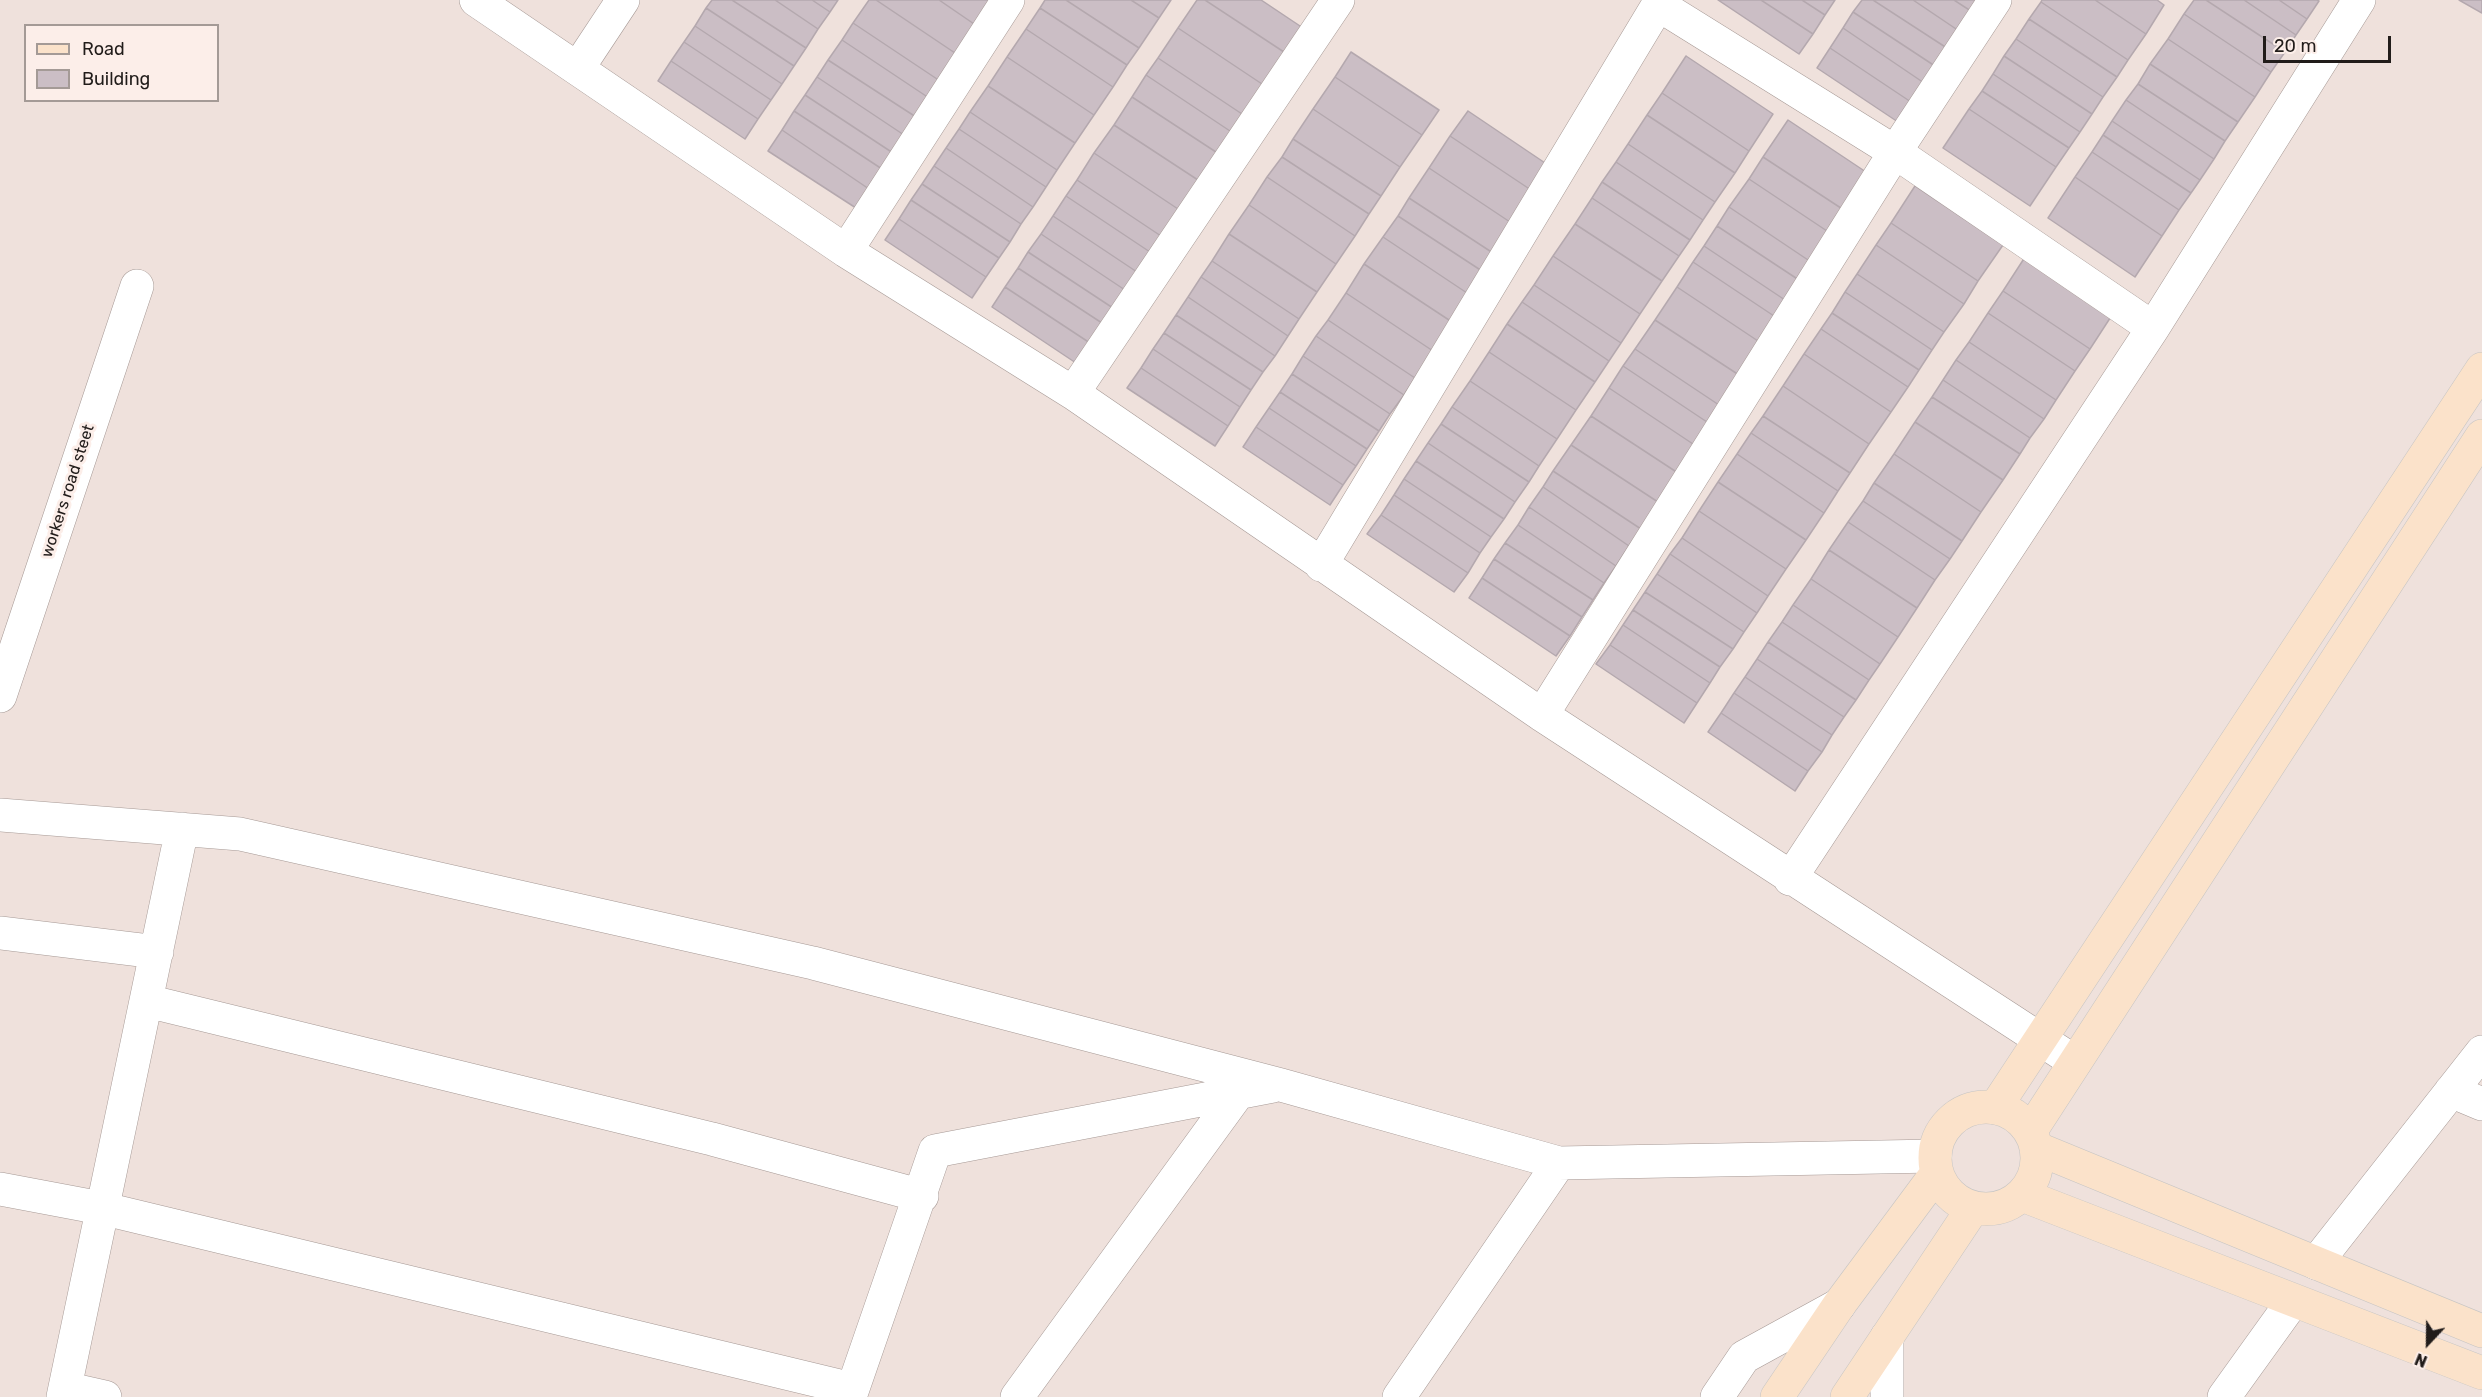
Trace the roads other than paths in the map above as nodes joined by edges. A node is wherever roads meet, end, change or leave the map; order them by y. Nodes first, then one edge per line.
1 (476, 0) edge
2 (623, 0) edge
3 (1008, 0) edge
4 (1338, 0) edge
5 (1995, 0) edge
6 (2359, 0) edge
7 (1660, 2) edge
8 (578, 68) junction
9 (1895, 152) junction
10 (846, 250) junction
11 (137, 286) dead end
12 (2153, 328) junction
13 (2482, 369) edge
14 (1073, 393) junction
15 (2482, 436) edge
16 (1321, 565) junction
17 (0, 696) edge
18 (1542, 715) junction
19 (0, 814) edge
20 (182, 829) junction
21 (1790, 879) junction
22 (0, 933) edge
23 (156, 952) junction
24 (147, 1001) junction
25 (2040, 1040) junction
26 (2482, 1052) edge
27 (2075, 1062) junction
28 (1281, 1084) junction
29 (2451, 1091) junction
30 (1238, 1093) junction
31 (2482, 1104) edge
32 (1995, 1108) junction
33 (2033, 1140) junction
34 (1559, 1163) junction
35 (1936, 1165) junction
36 (0, 1189) edge
37 (2022, 1195) junction
38 (922, 1196) junction
39 (101, 1208) junction
40 (1973, 1208) junction
41 (2316, 1263) junction
42 (2293, 1301) junction
43 (1839, 1305) junction
44 (2482, 1330) edge
45 (1887, 1336) junction
46 (2482, 1373) edge
47 (1784, 1387) edge
48 (64, 1392) edge
49 (851, 1393) edge
50 (105, 1397) edge
51 (1017, 1397) edge
52 (1399, 1397) edge
53 (1717, 1397) edge
54 (1847, 1397) edge
55 (1887, 1397) edge
56 (2224, 1397) edge

1 - 8 street
2 - 8 street
3 - 10 street
4 - 14 street
5 - 9 street
6 - 12 street
7 - 9 street
7 - 16 street
8 - 10 street
9 - 12 street
9 - 18 street
10 - 14 street
11 - 17 street, workers road steet
12 - 21 street
13 - 25 main road
14 - 16 street
15 - 27 main road
16 - 18 street
18 - 21 street
19 - 20 street
20 - 23 street
20 - 28 street
21 - 25 street
22 - 23 street
23 - 24 street
24 - 38 street
24 - 39 street
25 - 27 street
25 - 32 main road
26 - 29 street
27 - 33 main road
28 - 30 street
28 - 34 street
29 - 31 street
29 - 41 street
30 - 38 street
30 - 51 street
32 - 33 main road
32 - 35 main road
33 - 37 main road
33 - 41 main road
34 - 35 street
34 - 52 street
35 - 40 main road
35 - 43 main road
36 - 39 street
37 - 40 main road
37 - 42 main road
38 - 49 street
39 - 48 street
39 - 49 street
40 - 45 main road
41 - 44 main road
42 - 46 main road
42 - 56 street
43 - 47 main road
43 - 53 street
45 - 54 main road
45 - 55 street
48 - 50 street

